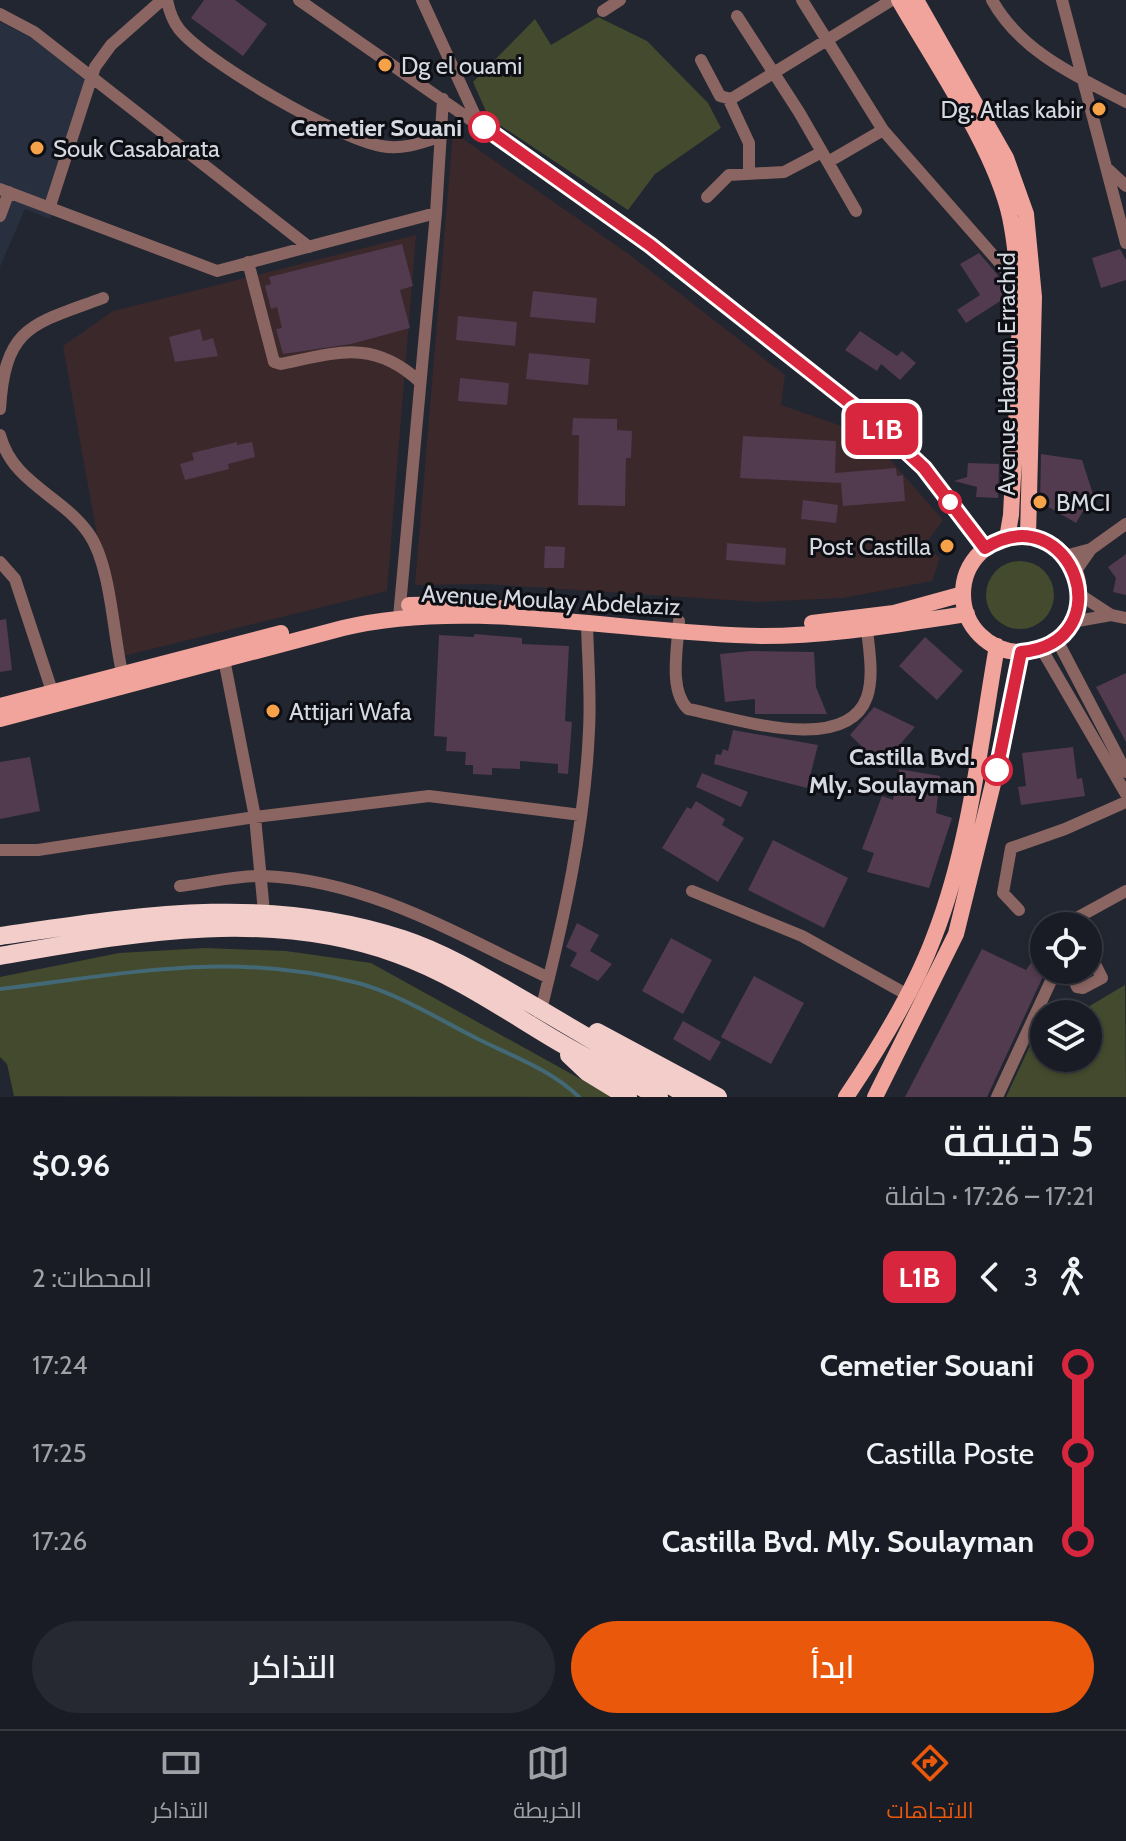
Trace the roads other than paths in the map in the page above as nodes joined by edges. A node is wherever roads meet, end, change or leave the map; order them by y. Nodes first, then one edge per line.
1 (162, 0) edge
2 (299, 0) edge
3 (422, 0) edge
4 (620, 0) edge
5 (802, 0) edge
6 (892, 0) edge
7 (899, 0) edge
8 (916, 0) edge
9 (992, 0) edge
10 (1062, 0) edge
11 (603, 11) dead end
12 (0, 14) edge
13 (737, 16) dead end
14 (827, 40) junction
15 (701, 60) dead end
16 (772, 72) junction
17 (91, 77) junction
18 (1082, 79) junction
19 (443, 99) junction
20 (729, 100) junction
21 (1126, 102) edge
22 (478, 122) junction
23 (883, 130) junction
24 (442, 136) junction
25 (825, 157) junction
26 (1109, 170) junction
27 (749, 173) junction
28 (1126, 186) edge
29 (5, 191) edge
30 (707, 197) dead end
31 (50, 206) junction
32 (856, 211) dead end
33 (436, 213) junction
34 (0, 216) edge
35 (1126, 243) edge
36 (309, 247) junction
37 (248, 262) junction
38 (1018, 285) junction
39 (1034, 297) junction
40 (103, 298) dead end
41 (420, 382) junction
42 (0, 409) edge
43 (0, 435) edge
44 (1126, 524) edge
45 (1028, 536) junction
46 (1007, 538) junction
47 (985, 548) junction
48 (1091, 549) junction
49 (1065, 556) junction
50 (0, 562) edge
51 (1075, 572) junction
52 (963, 594) junction
53 (1079, 594) junction
54 (399, 612) junction
55 (967, 614) junction
56 (1111, 615) junction
57 (1126, 618) edge
58 (607, 621) junction
59 (1072, 622) junction
60 (587, 625) junction
61 (679, 626) junction
62 (867, 629) junction
63 (1049, 644) junction
64 (997, 646) junction
65 (1021, 652) junction
66 (223, 653) junction
67 (122, 672) junction
68 (52, 691) junction
69 (0, 706) edge
70 (0, 719) edge
71 (1126, 772) edge
72 (1126, 794) edge
73 (1126, 802) edge
74 (581, 815) junction
75 (255, 817) junction
76 (0, 850) edge
77 (262, 876) junction
78 (180, 886) dead end
79 (692, 891) dead end
80 (1126, 891) edge
81 (1019, 910) dead end
82 (264, 912) junction
83 (1093, 912) edge
84 (0, 936) edge
85 (0, 956) edge
86 (549, 978) junction
87 (1049, 984) edge
88 (906, 994) junction
89 (541, 1010) junction
90 (559, 1031) junction
91 (628, 1097) edge
92 (659, 1097) edge
93 (690, 1097) edge
94 (718, 1097) edge
95 (846, 1097) edge
96 (875, 1097) edge
97 (997, 1097) edge

1 - 17 street
1 - 24 street
2 - 19 street
3 - 22 street
4 - 11 street
5 - 14 street
6 - 14 street
7 - 38 main road, Avenue Haroun Errachid
8 - 39 main road, Avenue Haroun Errachid
9 - 18 street
10 - 18 street
12 - 17 street
13 - 16 street
14 - 16 street
14 - 23 street
15 - 20 street
16 - 20 street
16 - 25 street
17 - 31 street
17 - 36 street
18 - 21 street
18 - 26 street
19 - 22 street
19 - 24 street
20 - 27 street
22 - 47 street
23 - 25 street
23 - 38 street
24 - 33 street
25 - 27 street
25 - 32 street
26 - 28 street
26 - 35 street
27 - 30 street
29 - 31 street
29 - 34 street
31 - 37 street
33 - 36 street
33 - 41 street
36 - 37 street
37 - 41 street
38 - 39 street
38 - 46 main road, Avenue Haroun Errachid
39 - 45 main road, Avenue Haroun Errachid
40 - 42 street
41 - 54 street
43 - 67 street
44 - 48 street
45 - 46 main road
45 - 49 main road
46 - 47 main road
47 - 52 main road
48 - 49 street
48 - 51 street
49 - 51 main road
50 - 68 street
51 - 53 main road
52 - 55 main road
52 - 61 main road, Avenue Moulay Abdelaziz
53 - 56 street
53 - 59 main road
54 - 58 main road, Avenue Moulay Abdelaziz
54 - 60 main road, Avenue Moulay Abdelaziz
54 - 66 main road, Avenue Moulay Abdelaziz
55 - 62 main road, Avenue Moulay Abdelaziz
55 - 64 main road
56 - 57 street
56 - 59 street
58 - 60 main road, Avenue Moulay Abdelaziz
58 - 61 main road, Avenue Moulay Abdelaziz
59 - 63 main road
60 - 74 street
61 - 62 main road, Avenue Moulay Abdelaziz
61 - 62 street
63 - 65 main road
63 - 71 street
63 - 72 street
64 - 65 main road
64 - 88 main road
65 - 96 main road
66 - 67 main road, Avenue Moulay Abdelaziz
66 - 70 main road, Avenue Moulay Abdelaziz
66 - 75 street
67 - 68 main road, Avenue Moulay Abdelaziz
68 - 69 main road, Avenue Moulay Abdelaziz
73 - 81 street
74 - 75 street
74 - 86 street
75 - 76 street
75 - 77 street
77 - 78 street
77 - 82 street
77 - 86 street
79 - 88 street
80 - 83 street
82 - 84 highway
82 - 89 highway
85 - 90 highway
86 - 89 street
87 - 97 street
88 - 95 main road
89 - 90 highway
90 - 91 highway
90 - 92 highway
90 - 93 highway
90 - 94 highway

